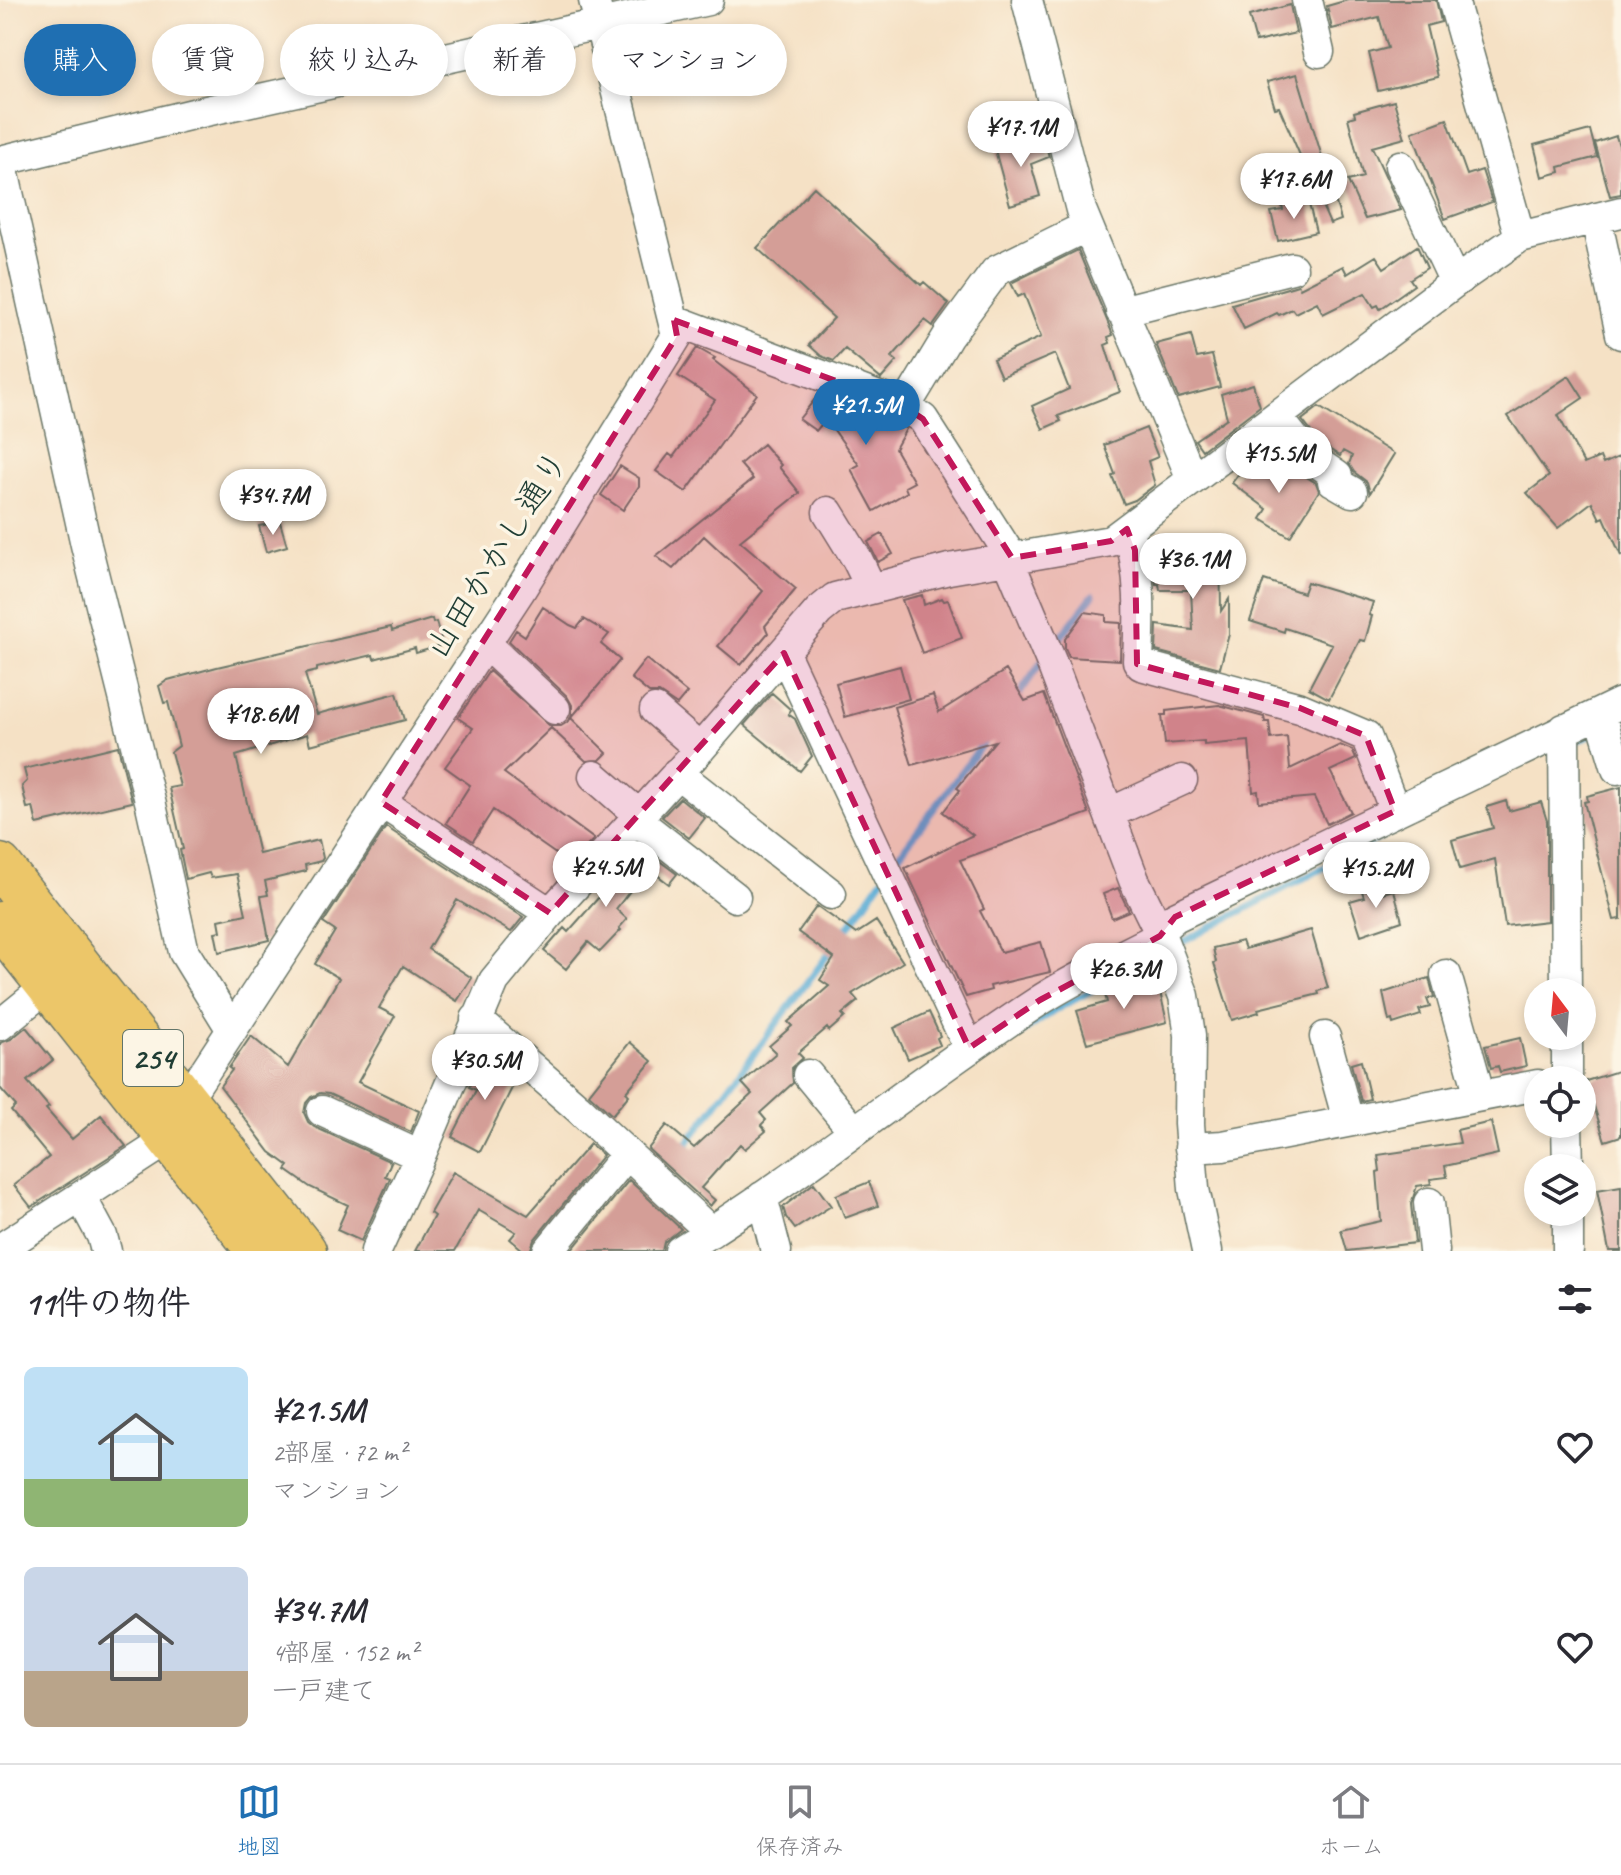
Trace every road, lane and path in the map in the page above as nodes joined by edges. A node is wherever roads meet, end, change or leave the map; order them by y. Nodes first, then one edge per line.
1 (708, 0) edge
2 (1027, 0) edge
3 (1307, 0) edge
4 (1453, 0) edge
5 (597, 13) edge
6 (1319, 52) dead end
7 (1, 161) edge
8 (1400, 166) dead end
9 (1608, 215) edge
10 (1087, 226) junction
11 (1520, 237) junction
12 (1292, 268) dead end
13 (1455, 282) junction
14 (1121, 311) junction
15 (674, 320) junction
16 (1621, 334) edge
17 (905, 407) junction
18 (1277, 417) junction
19 (1192, 479) junction
20 (1352, 492) dead end
21 (828, 512) dead end
22 (1127, 529) junction
23 (1010, 559) junction
24 (871, 588) junction
25 (790, 633) junction
26 (485, 643) junction
27 (1611, 708) edge
28 (555, 709) dead end
29 (655, 710) dead end
30 (1564, 729) junction
31 (700, 749) junction
32 (1621, 768) edge
33 (677, 773) junction
34 (594, 776) dead end
35 (1182, 780) dead end
36 (381, 802) junction
37 (1395, 811) junction
38 (1110, 813) junction
39 (637, 817) junction
40 (0, 866) edge
41 (831, 894) dead end
42 (735, 897) dead end
43 (550, 913) junction
44 (0, 924) edge
45 (1159, 933) junction
46 (1446, 975) dead end
47 (1566, 978) edge
48 (48, 986) junction
49 (476, 1019) junction
50 (0, 1025) edge
51 (232, 1030) junction
52 (1325, 1037) dead end
53 (969, 1048) junction
54 (808, 1075) dead end
55 (1524, 1088) edge
56 (1480, 1096) junction
57 (322, 1111) dead end
58 (179, 1119) junction
59 (1348, 1120) junction
60 (854, 1131) junction
61 (1190, 1148) junction
62 (627, 1154) junction
63 (420, 1156) junction
64 (81, 1197) junction
65 (762, 1197) junction
66 (1429, 1203) dead end
67 (1568, 1226) edge
68 (711, 1232) junction
69 (0, 1249) edge
70 (106, 1251) edge
71 (259, 1251) edge
72 (304, 1251) edge
73 (376, 1251) edge
74 (548, 1251) edge
75 (680, 1251) edge
76 (776, 1251) edge
77 (1207, 1251) edge
78 (1434, 1251) edge
79 (1568, 1251) edge

1 - 5 street
2 - 10 street
3 - 6 street
4 - 11 street
5 - 7 street
5 - 15 street, 山田かかし通り
7 - 51 street
8 - 13 street
9 - 11 street
9 - 16 street
10 - 14 street
10 - 17 street
11 - 13 street
12 - 14 street
13 - 18 street
14 - 19 street
15 - 17 street
15 - 26 street, 山田かかし通り
17 - 23 street
18 - 19 street
18 - 20 street
19 - 22 street
21 - 24 street
22 - 23 street
22 - 37 street
23 - 24 street
23 - 38 street
24 - 25 street
25 - 31 street
25 - 53 street
26 - 28 street
26 - 36 street, 山田かかし通り
27 - 30 street
27 - 32 street
29 - 31 street
30 - 37 street
30 - 47 street
31 - 33 street
33 - 39 street
33 - 41 street
34 - 39 street
35 - 38 street
36 - 43 street
36 - 51 street, 山田かかし通り
37 - 45 street
38 - 45 street
39 - 42 street
39 - 43 street
40 - 58 highway, 254
43 - 49 street
44 - 48 highway, 254
45 - 53 street
45 - 61 street
46 - 56 street
48 - 50 street
48 - 58 highway, 254
49 - 62 street
49 - 63 street
51 - 58 street, 山田かかし通り
52 - 59 street
53 - 60 street
54 - 60 street
55 - 56 street
56 - 59 street
57 - 63 street
58 - 64 street
58 - 71 highway, 254
58 - 72 highway, 254
59 - 61 street
60 - 65 street
61 - 77 street
62 - 68 street
62 - 74 street
63 - 73 street
64 - 69 street
64 - 70 street
65 - 68 street
65 - 76 street
66 - 78 street
67 - 79 street
68 - 75 street

